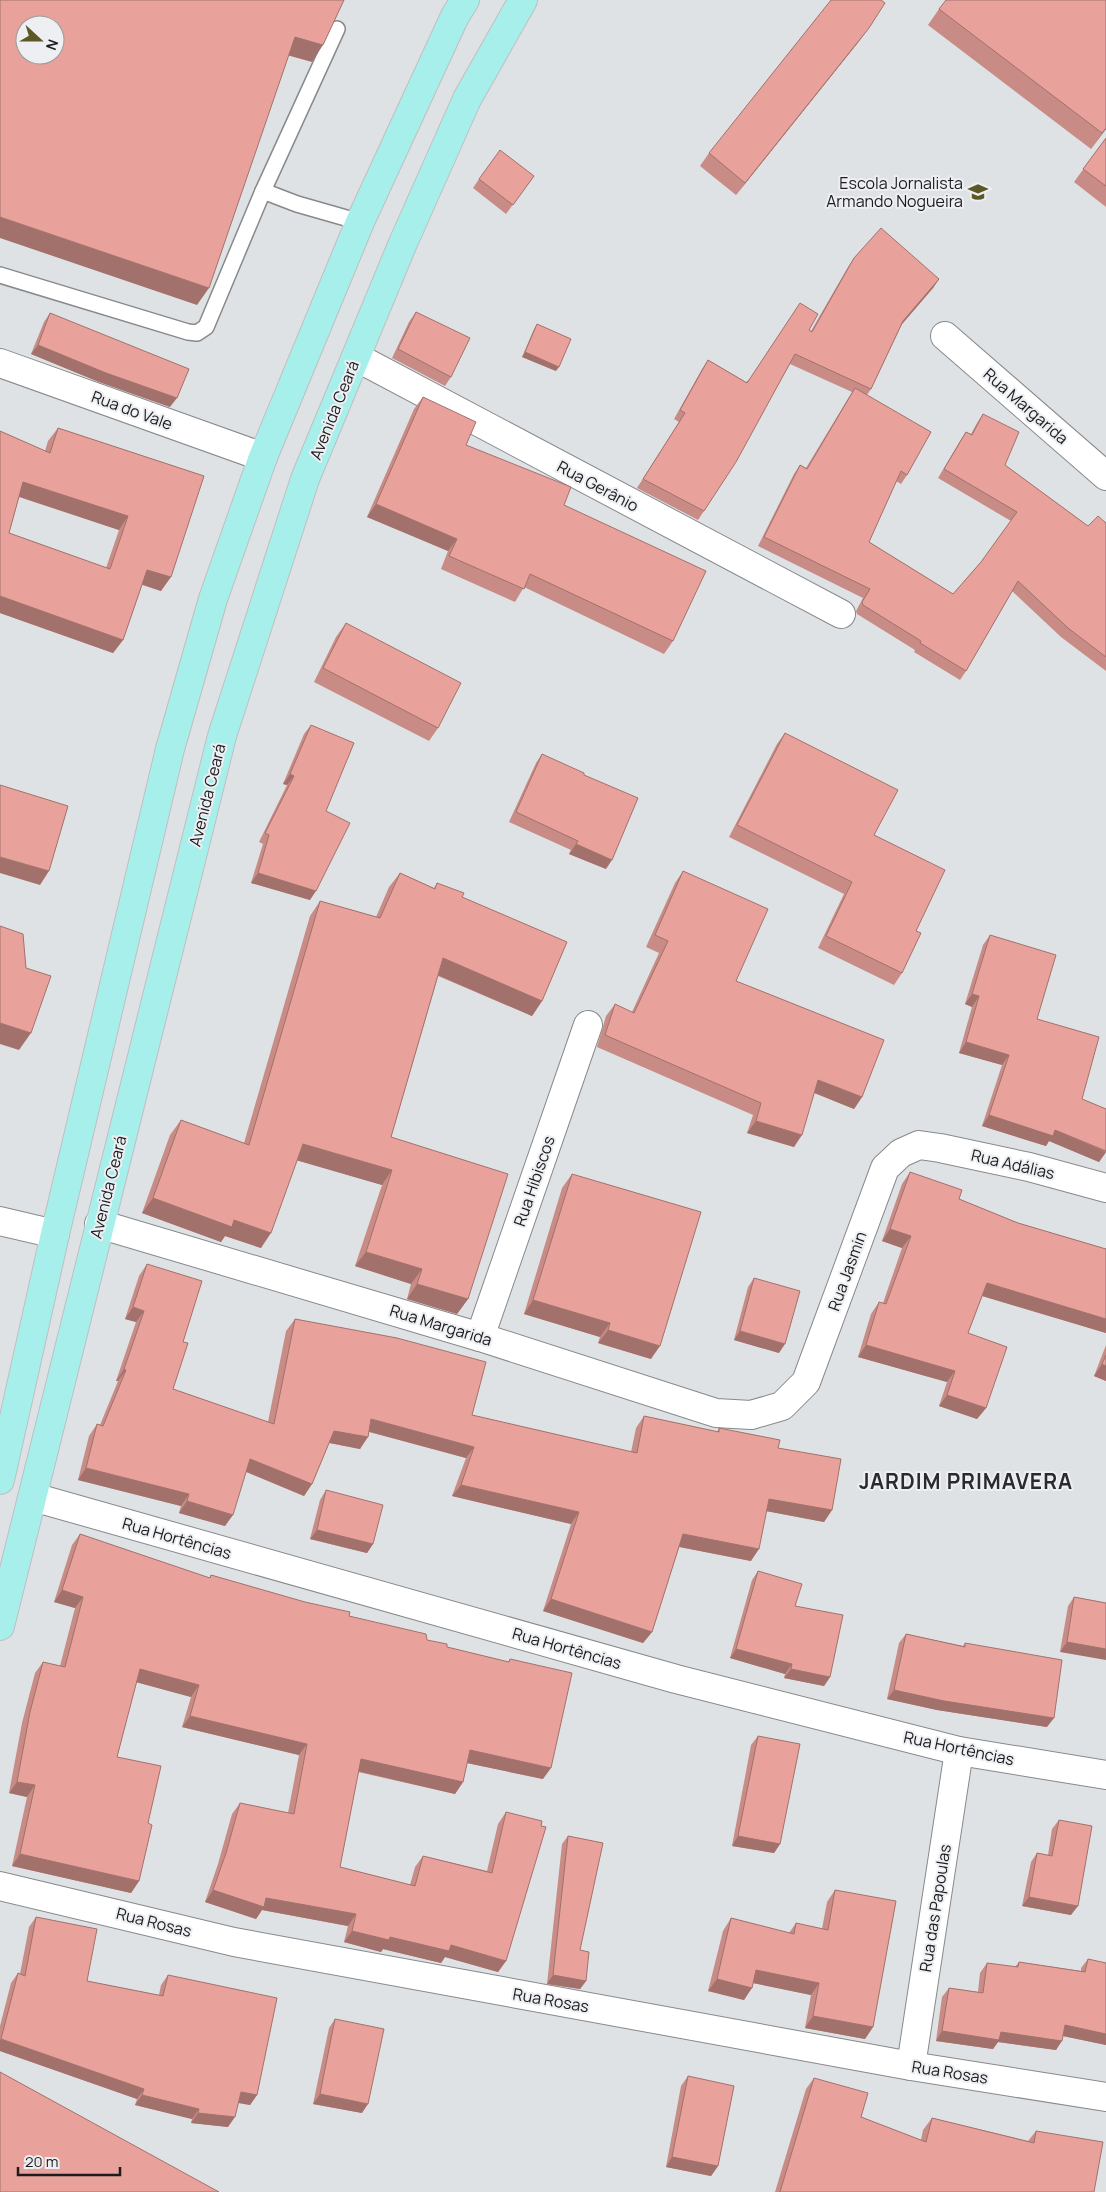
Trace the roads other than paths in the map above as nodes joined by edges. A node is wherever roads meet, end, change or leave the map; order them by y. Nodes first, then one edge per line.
1 (465, 0) edge
2 (523, 0) edge
3 (337, 29) edge
4 (262, 191) junction
5 (360, 222) junction
6 (0, 275) edge
7 (945, 336) dead end
8 (356, 358) junction
9 (0, 363) edge
10 (263, 456) junction
11 (1106, 476) edge
12 (841, 614) dead end
13 (588, 1025) dead end
14 (919, 1145) joint
15 (1106, 1188) edge
16 (0, 1221) edge
17 (99, 1224) junction
18 (55, 1234) junction
19 (480, 1337) junction
20 (782, 1406) joint
21 (0, 1480) edge
22 (34, 1498) junction
23 (0, 1626) edge
24 (959, 1751) junction
25 (1106, 1775) edge
26 (0, 1886) edge
27 (911, 2066) junction
28 (1106, 2097) edge

1 - 5 main road
2 - 8 main road, Avenida Ceará
3 - 4 lane
4 - 5 lane
4 - 6 lane
5 - 10 main road
7 - 11 street, Rua Margarida
8 - 12 street, Rua Gerânio
8 - 17 main road, Avenida Ceará
9 - 10 street, Rua do Vale
10 - 18 main road
13 - 19 street, Rua Hibiscos
14 - 15 street, Rua Adálias
14 - 20 street, Rua Jasmin
16 - 18 street
17 - 19 street, Rua Margarida
17 - 22 main road, Avenida Ceará
18 - 21 main road
19 - 20 street, Rua Margarida
22 - 23 main road, Avenida Ceará
22 - 24 street, Rua Hortências
24 - 25 street, Rua Hortências
24 - 27 street, Rua das Papoulas
26 - 27 street, Rua Rosas
27 - 28 street, Rua Rosas

